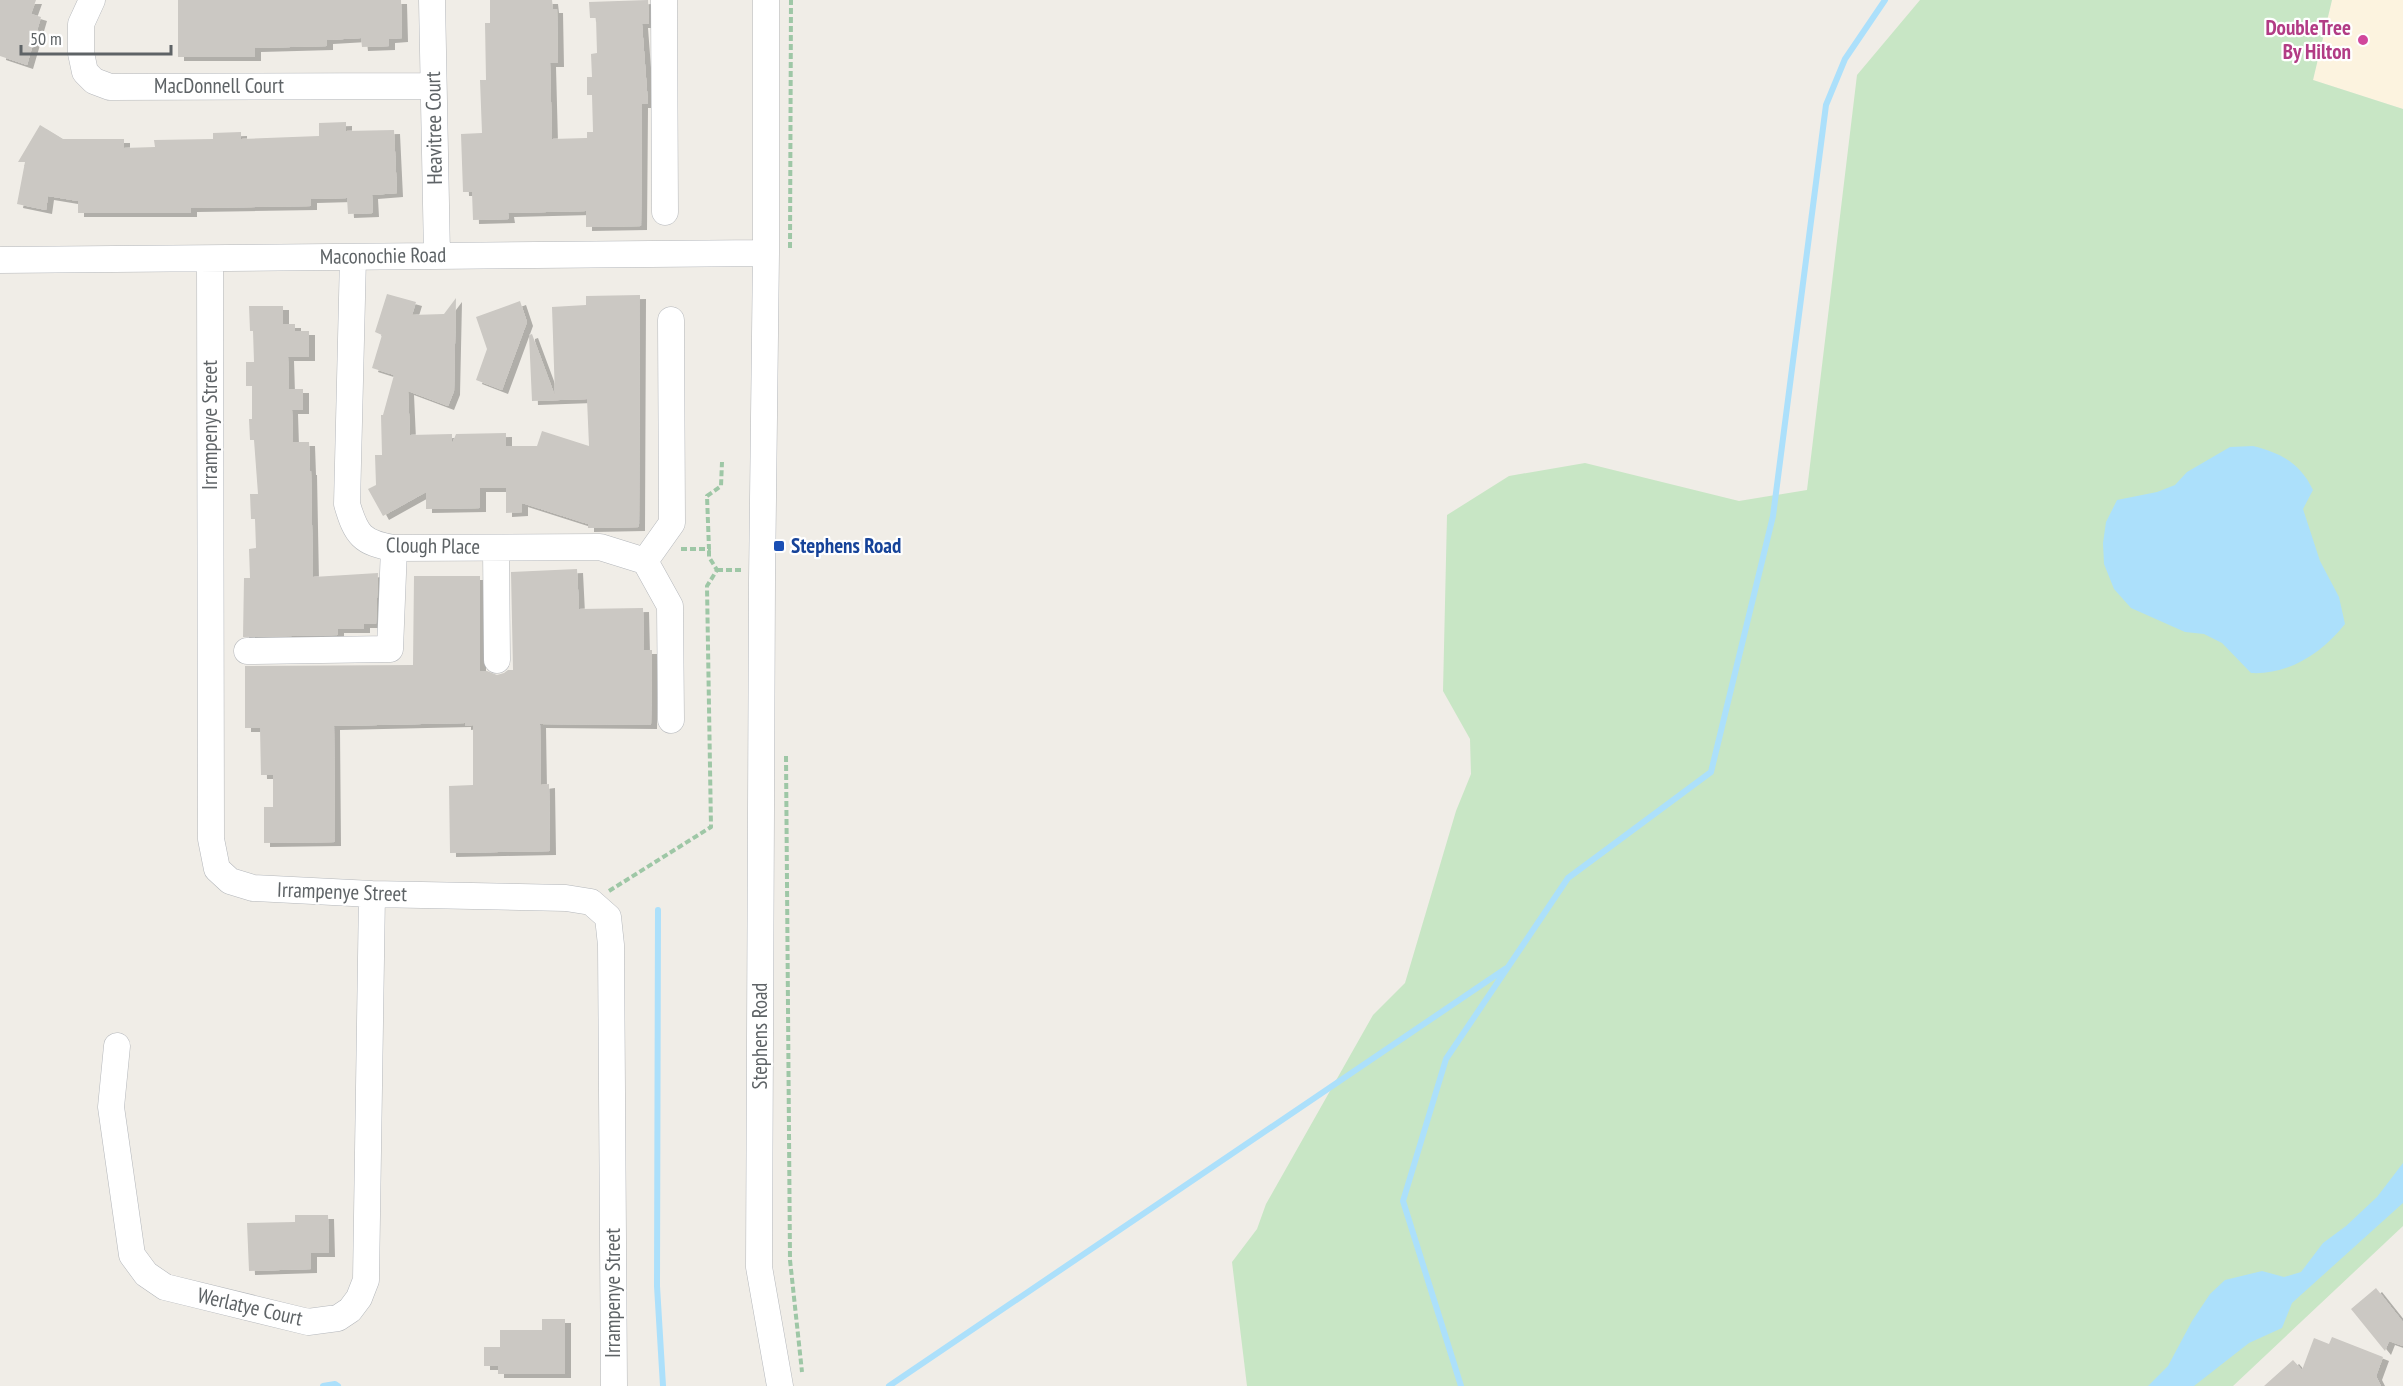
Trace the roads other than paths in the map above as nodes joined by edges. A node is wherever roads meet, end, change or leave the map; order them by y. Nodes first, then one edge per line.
1 (92, 0) edge
2 (432, 0) edge
3 (664, 0) edge
4 (766, 0) edge
5 (433, 86) junction
6 (665, 212) dead end
7 (778, 253) junction
8 (437, 255) junction
9 (353, 257) junction
10 (0, 260) edge
11 (210, 260) junction
12 (671, 320) dead end
13 (394, 548) junction
14 (496, 548) junction
15 (645, 561) junction
16 (247, 651) dead end
17 (497, 660) dead end
18 (671, 720) dead end
19 (372, 894) junction
20 (117, 1046) dead end
21 (614, 1386) edge
22 (780, 1386) edge

1 - 5 street, MacDonnell Court
2 - 5 street, Heavitree Court
3 - 6 street
4 - 7 street, Stephens Road
5 - 8 street, Heavitree Court
7 - 8 street, Maconochie Road
7 - 22 street, Stephens Road
8 - 9 street, Maconochie Road
9 - 11 street, Maconochie Road
9 - 13 street, Clough Place
10 - 11 street, Maconochie Road
11 - 19 street, Irrampenye Street
12 - 15 street
13 - 14 street, Clough Place
13 - 16 street
14 - 15 street, Clough Place
14 - 17 street
15 - 18 street
19 - 20 street, Werlatye Court
19 - 21 street, Irrampenye Street

